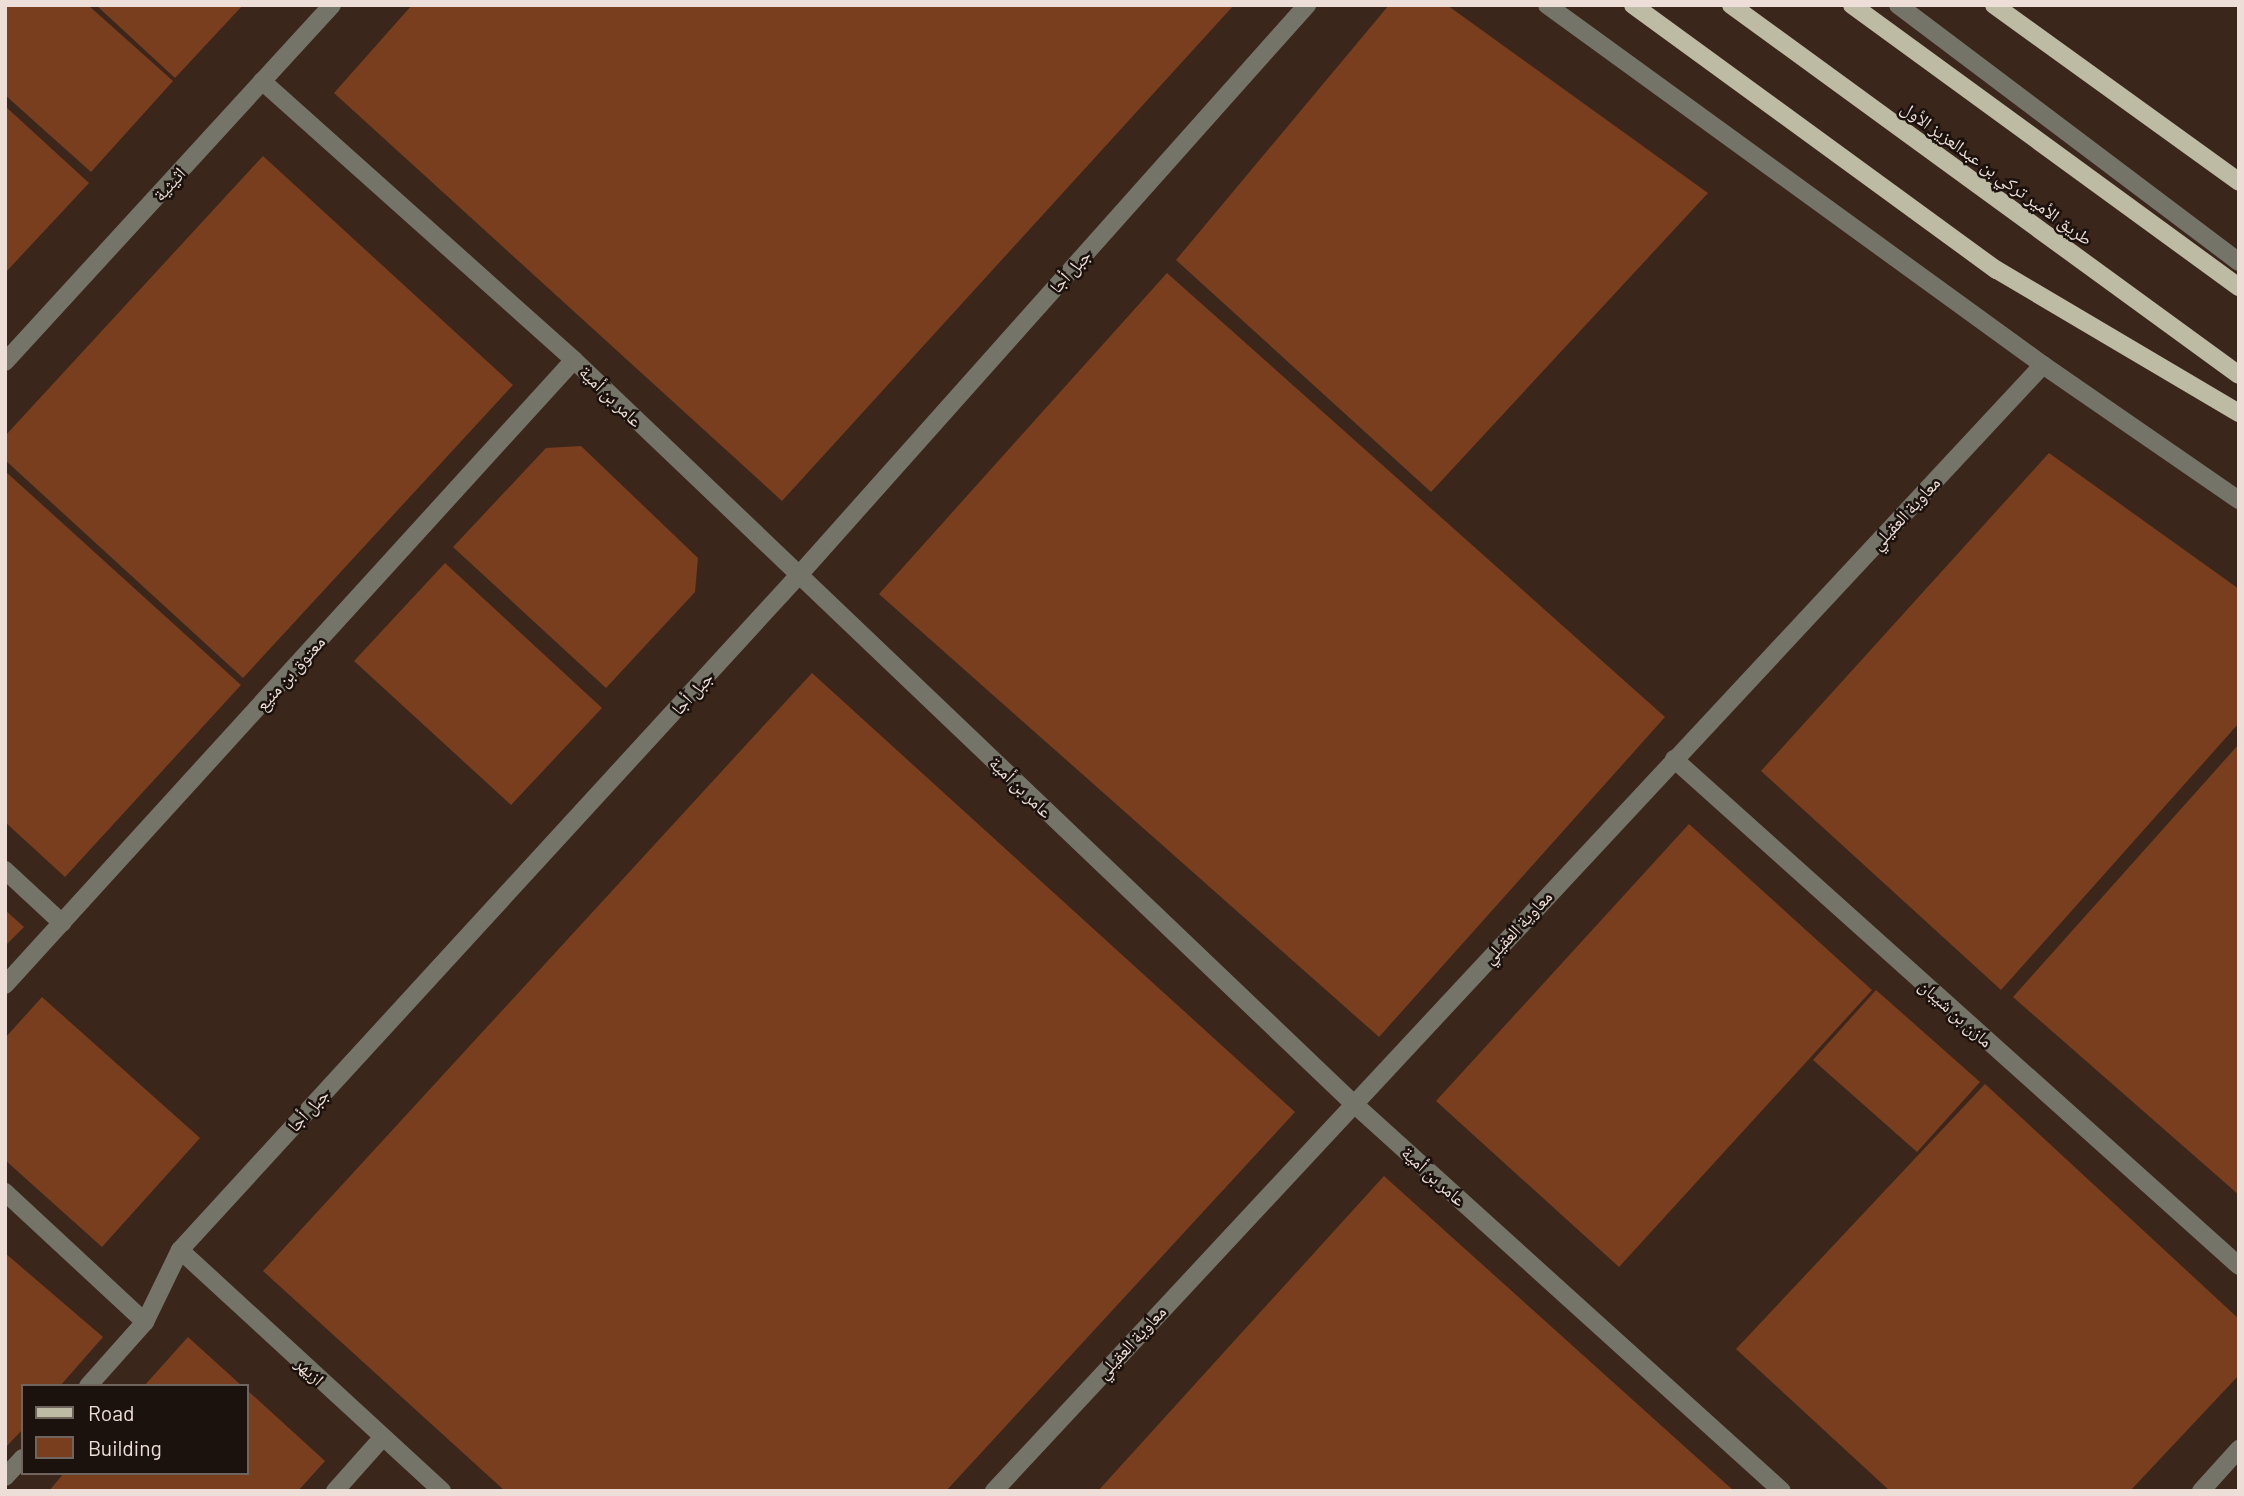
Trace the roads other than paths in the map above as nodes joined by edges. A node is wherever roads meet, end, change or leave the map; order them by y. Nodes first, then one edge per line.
1 (332, 5) edge
2 (1307, 5) edge
3 (1547, 5) edge
4 (1633, 5) edge
5 (1731, 5) edge
6 (1852, 5) edge
7 (1898, 5) edge
8 (1994, 5) edge
9 (262, 81) junction
10 (2239, 182) edge
11 (2239, 262) edge
12 (2239, 288) edge
13 (574, 360) junction
14 (5, 362) edge
15 (2043, 365) junction
16 (2239, 375) edge
17 (2239, 413) edge
18 (2239, 500) edge
19 (799, 575) junction
20 (1674, 760) junction
21 (5, 870) edge
22 (62, 923) junction
23 (5, 985) edge
24 (1353, 1102) junction
25 (5, 1192) edge
26 (180, 1250) junction
27 (2239, 1266) edge
28 (145, 1322) junction
29 (90, 1384) edge
30 (382, 1438) junction
31 (2239, 1450) edge
32 (21, 1460) edge
33 (5, 1477) edge
34 (335, 1491) edge
35 (442, 1491) edge
36 (994, 1491) edge
37 (1782, 1491) edge
38 (2201, 1491) edge

1 - 9 street, اثيثية
2 - 19 street, جبل أجا
3 - 15 street
4 - 17 main road
5 - 16 main road, طريق الأمير تركي بن عبدالعزيز الأول
6 - 12 main road
7 - 11 street
8 - 10 main road
9 - 13 street, عامر بن أمية
9 - 14 street, اثيثية
13 - 19 street, عامر بن أمية
13 - 22 street, معتوق بن منيع
15 - 18 street
15 - 20 street, معاوية العقيلي
19 - 24 street, عامر بن أمية
19 - 26 street, جبل أجا
20 - 24 street, معاوية العقيلي
20 - 27 street, مازن بن شيبان
21 - 22 street
22 - 23 street, معتوق بن منيع
24 - 36 street, معاوية العقيلي
24 - 37 street, عامر بن أمية
25 - 28 street
26 - 28 street, جبل أجا
26 - 30 street, ازيهر
28 - 29 street, جبل أجا
30 - 34 street
30 - 35 street, ازيهر
31 - 38 street
32 - 33 street

